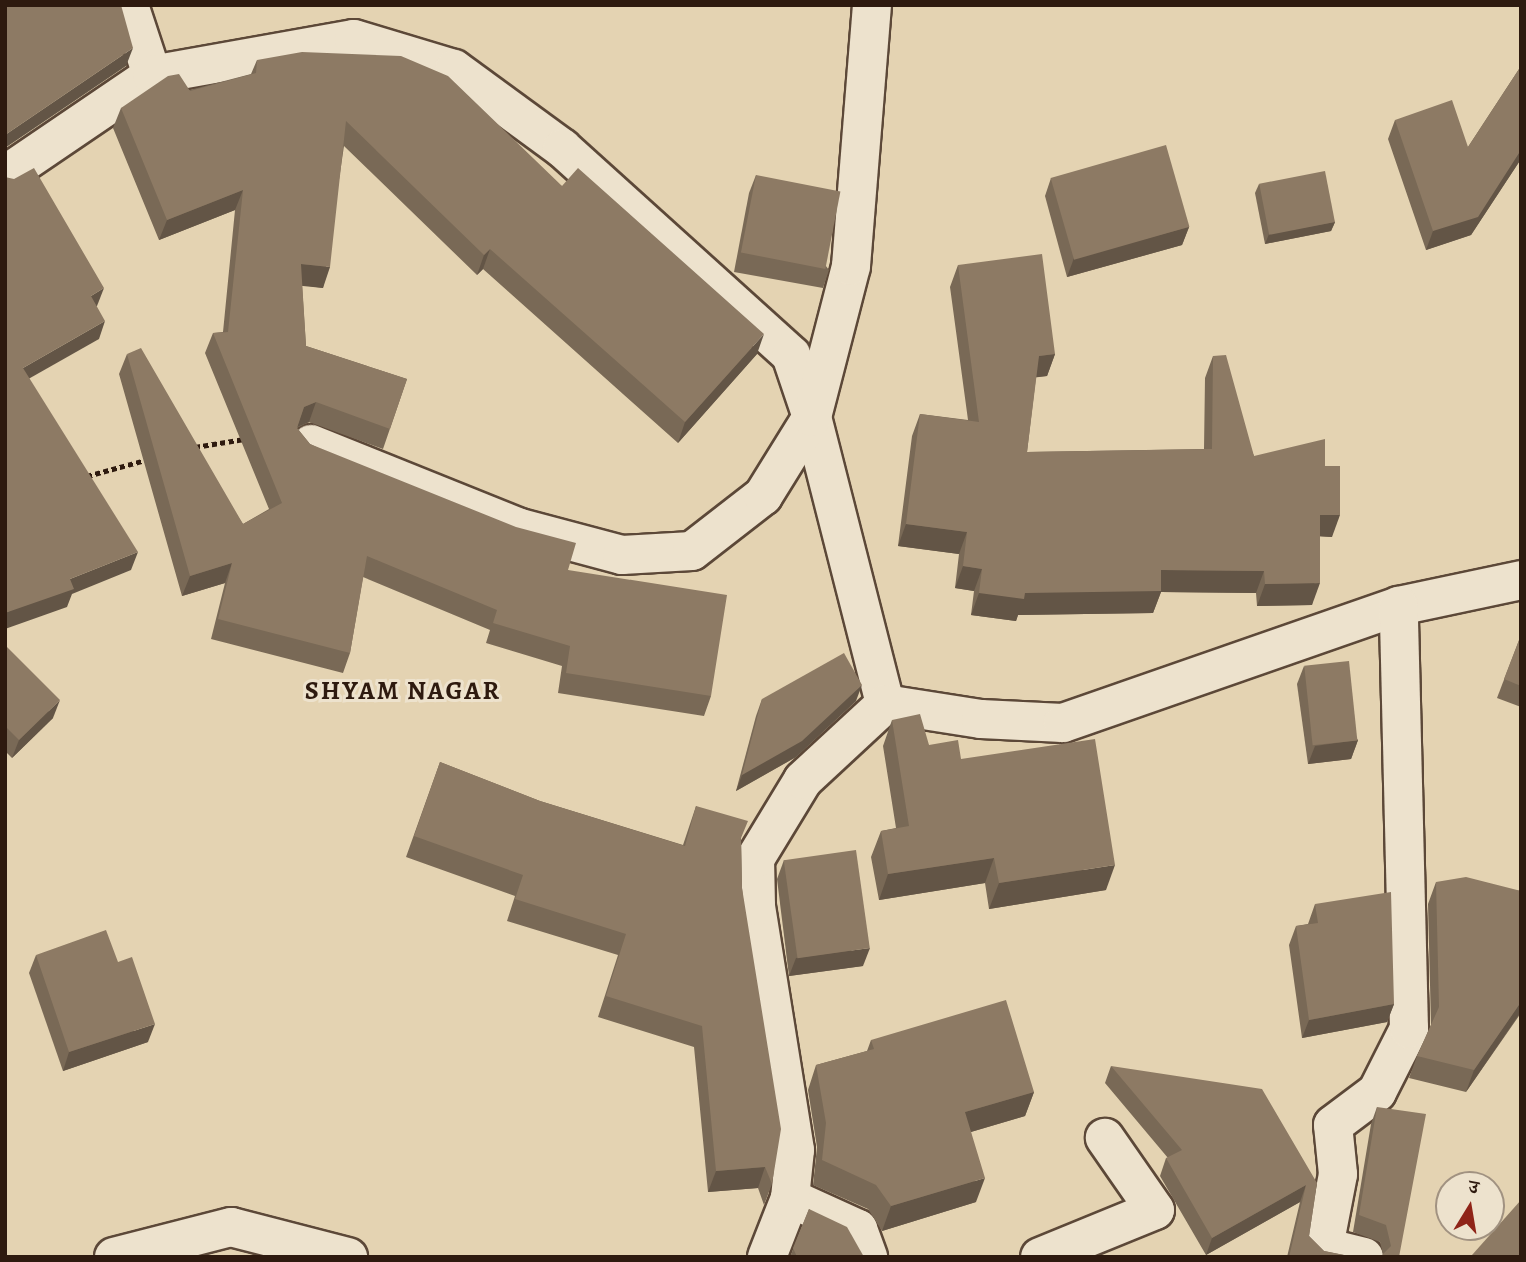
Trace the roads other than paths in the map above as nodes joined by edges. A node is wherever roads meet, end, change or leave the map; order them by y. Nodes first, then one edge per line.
1 (129, 5) edge
2 (872, 5) edge
3 (152, 75) junction
4 (5, 175) edge
5 (812, 417) junction
6 (311, 444) edge
7 (1521, 580) edge
8 (1399, 606) junction
9 (885, 704) junction
10 (1105, 1138) dead end
11 (790, 1198) junction
12 (114, 1257) edge
13 (348, 1257) edge
14 (768, 1257) edge
15 (868, 1257) edge
16 (1040, 1257) edge
17 (1364, 1257) edge

1 - 3 street
2 - 5 street
3 - 4 street
3 - 5 street
5 - 6 street
5 - 9 street
7 - 8 street
8 - 9 street
8 - 17 street
9 - 11 street
10 - 16 street
11 - 14 street
11 - 15 street
12 - 13 street

